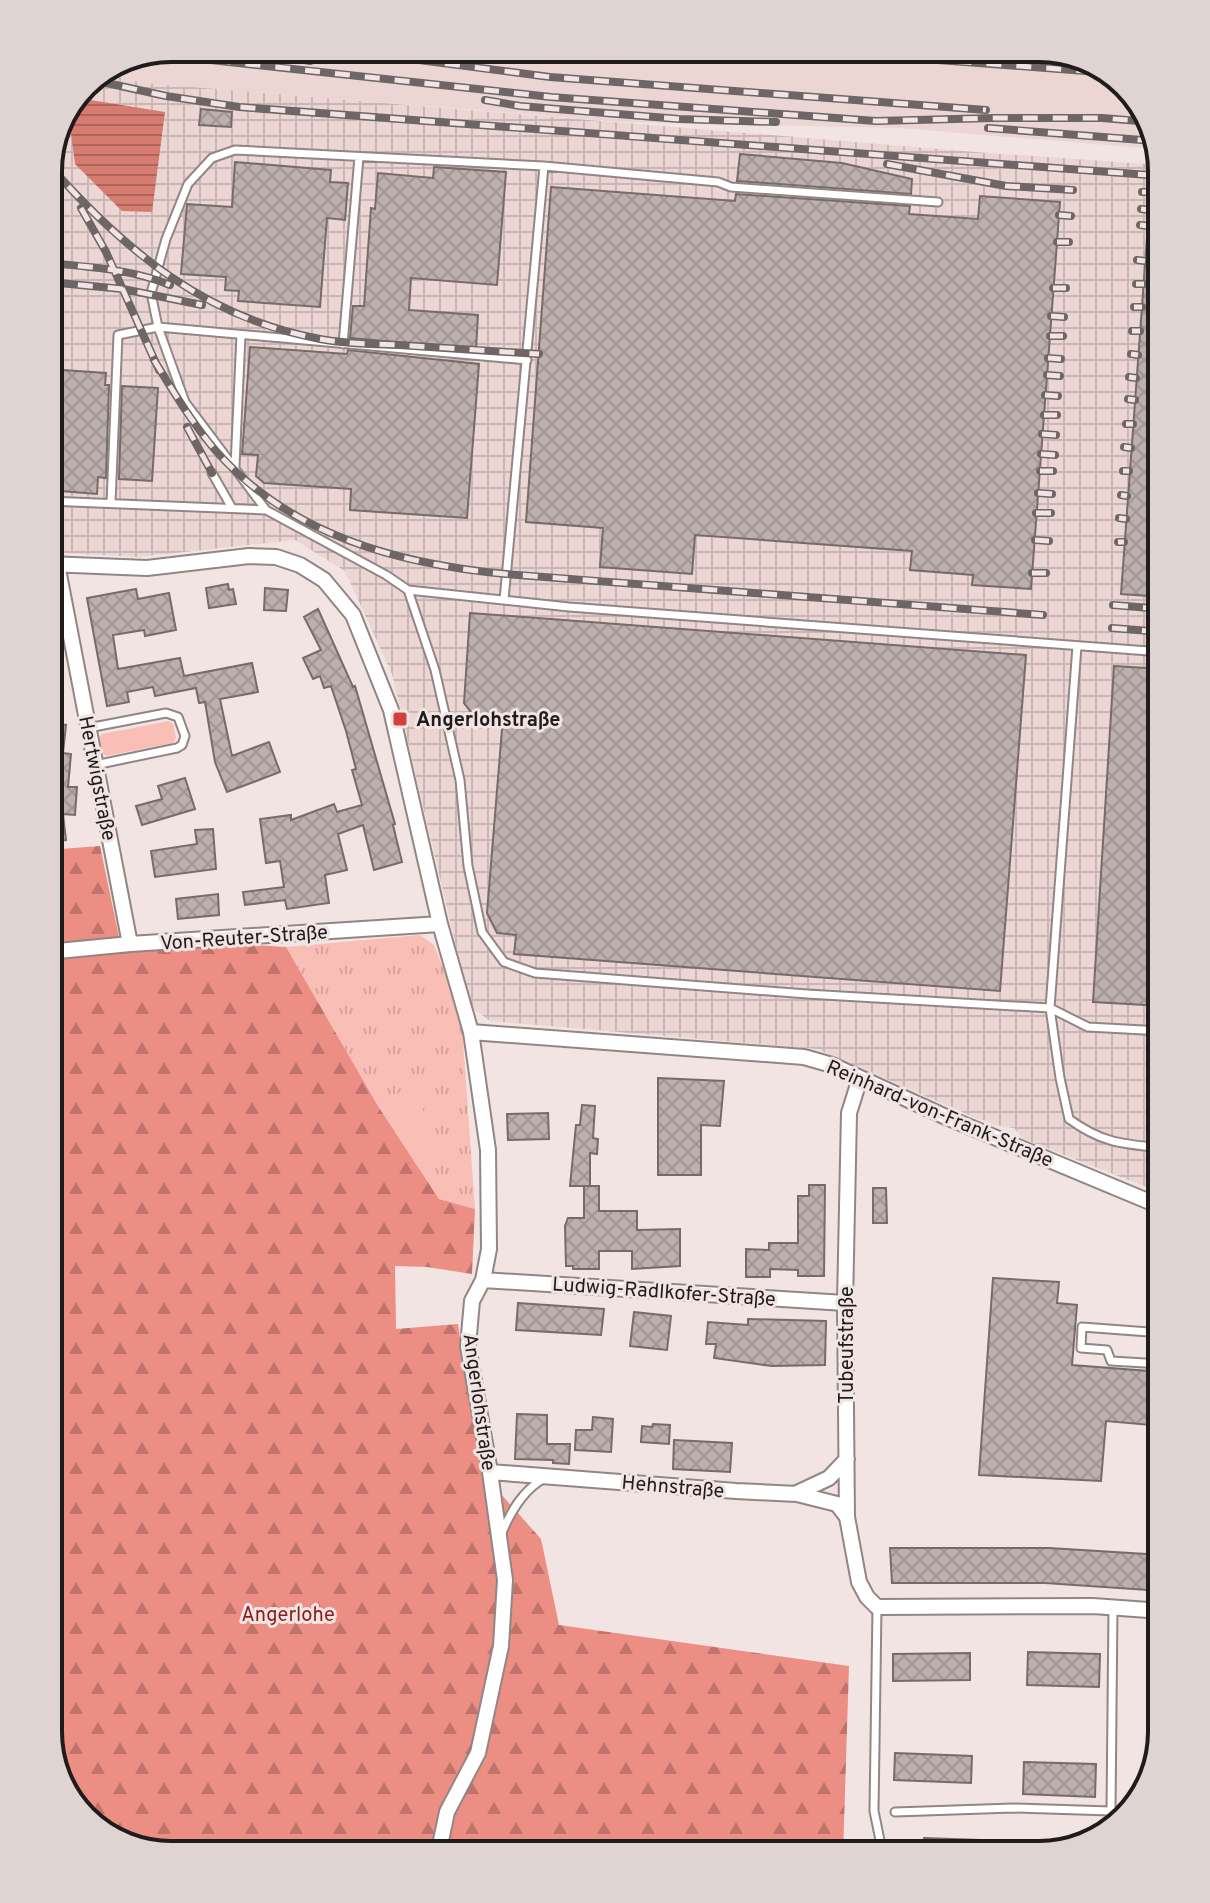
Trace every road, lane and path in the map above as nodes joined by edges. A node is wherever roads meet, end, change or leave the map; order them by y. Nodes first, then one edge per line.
1 (359, 157) junction
2 (544, 166) junction
3 (938, 202) dead end
4 (158, 327) junction
5 (241, 335) junction
6 (343, 344) junction
7 (527, 360) junction
8 (235, 466) junction
9 (212, 473) dead end
10 (62, 501) edge
11 (111, 503) junction
12 (232, 508) junction
13 (266, 510) junction
14 (62, 564) edge
15 (408, 590) junction
16 (504, 600) junction
17 (62, 610) edge
18 (1077, 646) junction
19 (1148, 651) edge
20 (88, 728) junction
21 (95, 765) junction
22 (440, 924) junction
23 (130, 944) junction
24 (62, 951) edge
25 (1050, 1008) junction
26 (1148, 1030) edge
27 (471, 1032) junction
28 (860, 1078) junction
29 (1148, 1146) edge
30 (1148, 1201) edge
31 (483, 1280) junction
32 (845, 1303) junction
33 (1148, 1332) edge
34 (1148, 1363) edge
35 (847, 1459) junction
36 (490, 1472) junction
37 (548, 1476) junction
38 (797, 1494) junction
39 (847, 1517) junction
40 (500, 1536) junction
41 (877, 1607) junction
42 (1113, 1607) junction
43 (1148, 1610) edge
44 (1111, 1811) joint
45 (895, 1812) dead end
46 (441, 1841) edge
47 (880, 1841) edge

1 - 2 lane
1 - 4 lane
1 - 6 lane
2 - 3 lane
2 - 7 lane
4 - 5 lane
4 - 8 lane
4 - 11 lane
5 - 6 lane
5 - 8 lane
6 - 7 lane
7 - 16 lane
8 - 13 lane
9 - 12 lane
10 - 11 lane
11 - 12 lane
12 - 13 lane
13 - 15 lane
14 - 22 street, Angerlohstraße
15 - 16 lane
15 - 25 lane
16 - 18 lane
17 - 20 street, Hertwigstraße
18 - 19 lane
18 - 25 lane
20 - 21 street, Hertwigstraße
20 - 21 lane
21 - 23 street, Hertwigstraße
22 - 23 street, Von-Reuter-Straße
22 - 27 street, Angerlohstraße
23 - 24 street, Von-Reuter-Straße
25 - 26 lane
25 - 29 lane
27 - 28 street, Reinhard-von-Frank-Straße
27 - 31 street, Angerlohstraße
28 - 30 street, Reinhard-von-Frank-Straße
28 - 32 street, Tubeufstraße
31 - 32 street, Ludwig-Radlkofer-Straße
31 - 36 street, Angerlohstraße
32 - 35 street, Tubeufstraße
33 - 34 lane
35 - 38 street
35 - 39 street, Tubeufstraße
36 - 37 street, Hehnstraße
36 - 40 street, Angerlohstraße
37 - 38 street, Hehnstraße
37 - 40 lane
38 - 39 street, Hehnstraße
39 - 41 street, Tubeufstraße
40 - 46 street, Angerlohstraße
41 - 42 street
41 - 47 lane
42 - 43 street
42 - 44 lane
44 - 45 lane

